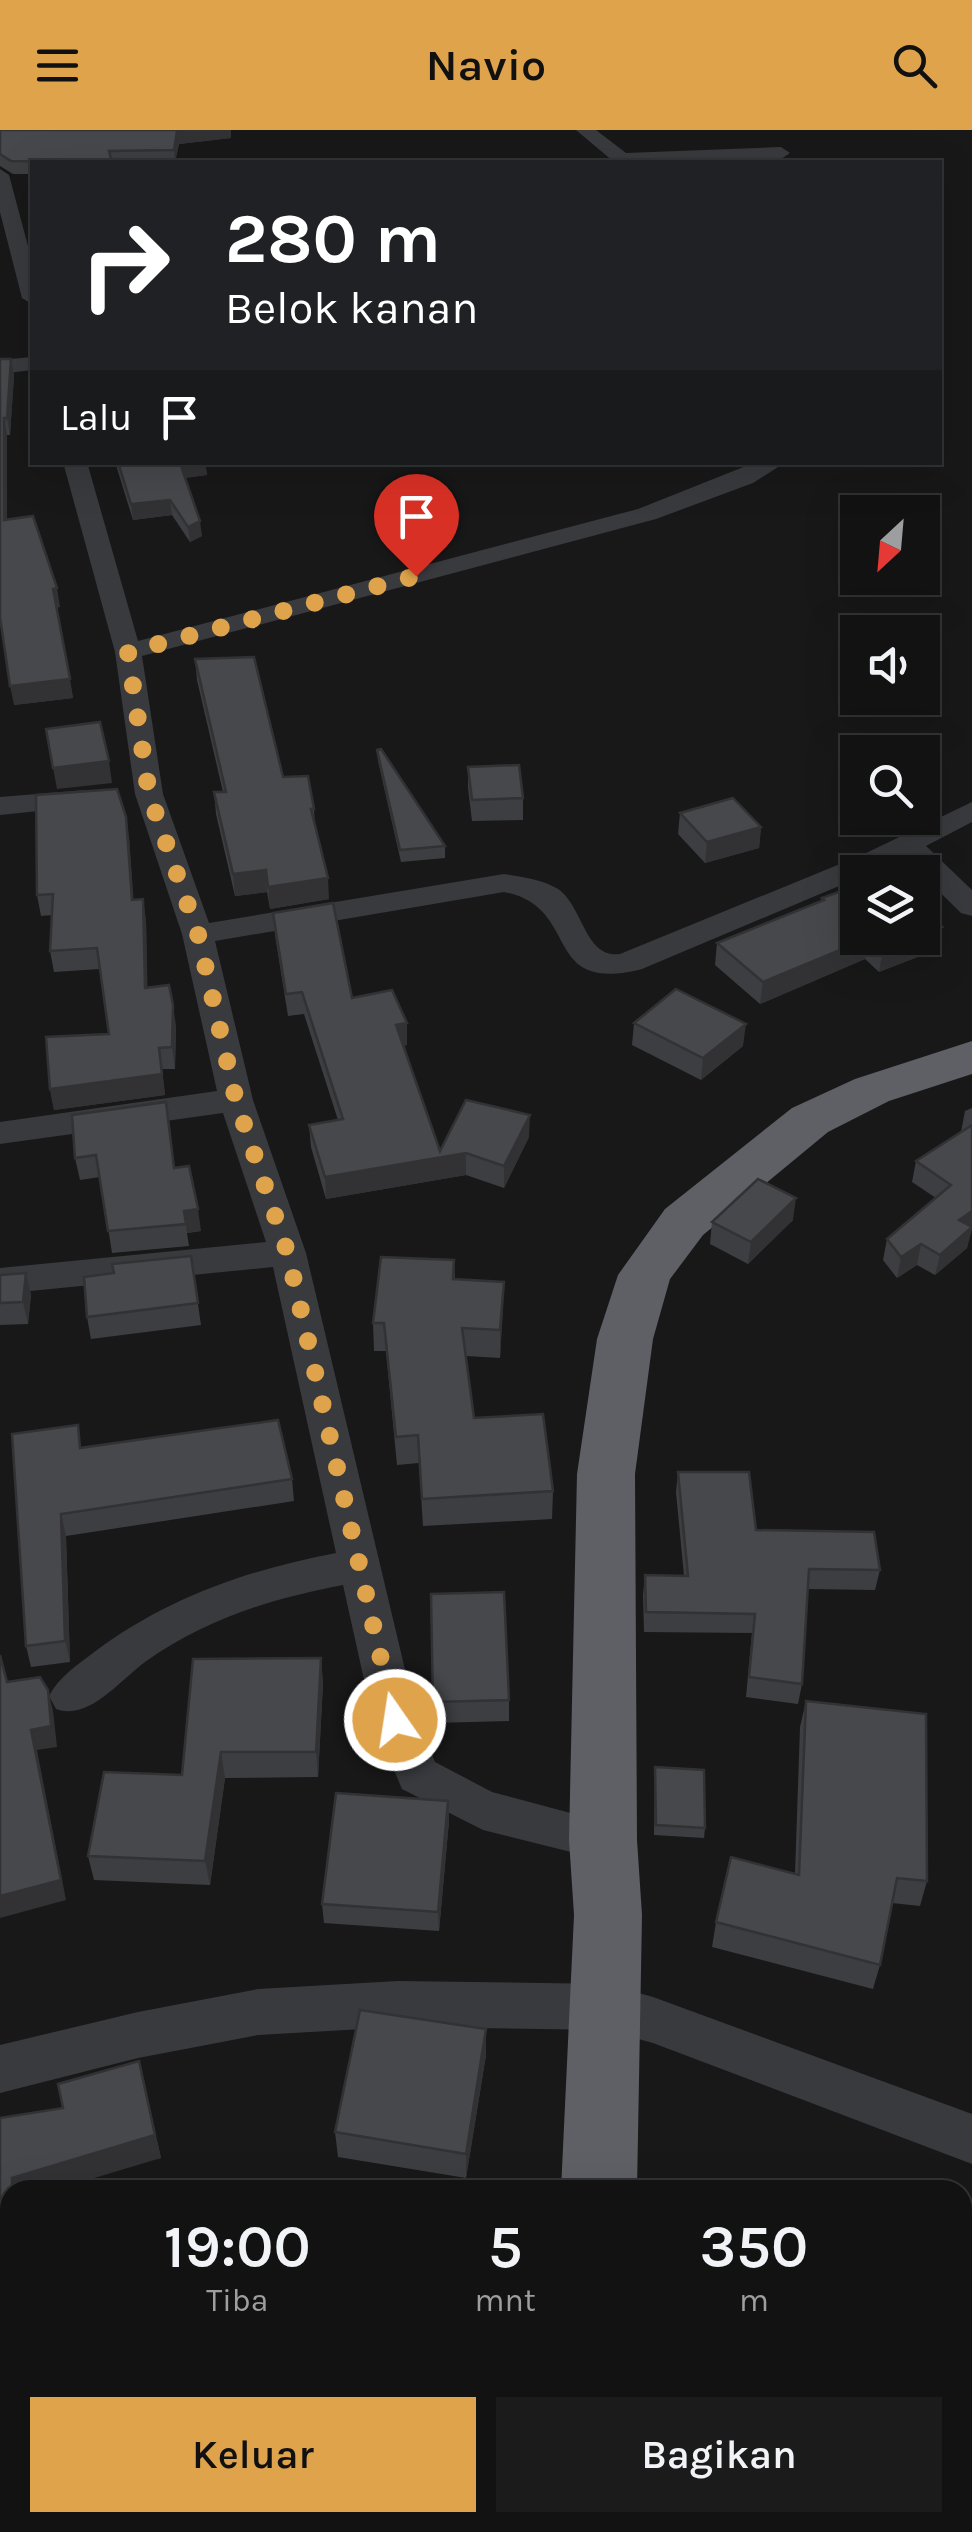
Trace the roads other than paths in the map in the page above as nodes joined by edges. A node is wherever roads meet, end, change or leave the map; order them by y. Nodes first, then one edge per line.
1 (585, 130) edge
2 (780, 153) dead end
3 (622, 160) edge
4 (643, 160) edge
5 (0, 175) edge
6 (30, 283) edge
7 (30, 364) edge
8 (0, 367) edge
9 (76, 465) edge
10 (769, 465) edge
11 (128, 652) junction
12 (149, 794) junction
13 (0, 806) edge
14 (972, 810) edge
15 (908, 844) junction
16 (972, 907) edge
17 (198, 934) junction
18 (972, 1057) edge
19 (236, 1100) junction
20 (0, 1133) edge
21 (288, 1254) junction
22 (0, 1281) edge
23 (360, 1565) junction
24 (71, 1696) dead end
25 (603, 1840) junction
26 (606, 2007) junction
27 (0, 2069) edge
28 (972, 2140) edge
29 (600, 2180) edge

1 - 3 street
2 - 4 street
5 - 6 street
7 - 8 street
9 - 11 street
10 - 11 street
11 - 12 street
12 - 13 street
12 - 17 street
14 - 15 street
15 - 16 street
15 - 17 street
17 - 19 street
18 - 25 highway
19 - 20 street
19 - 21 street
21 - 22 street
21 - 23 street
23 - 24 street
23 - 25 street
25 - 26 highway
26 - 27 street
26 - 28 street
26 - 29 highway

